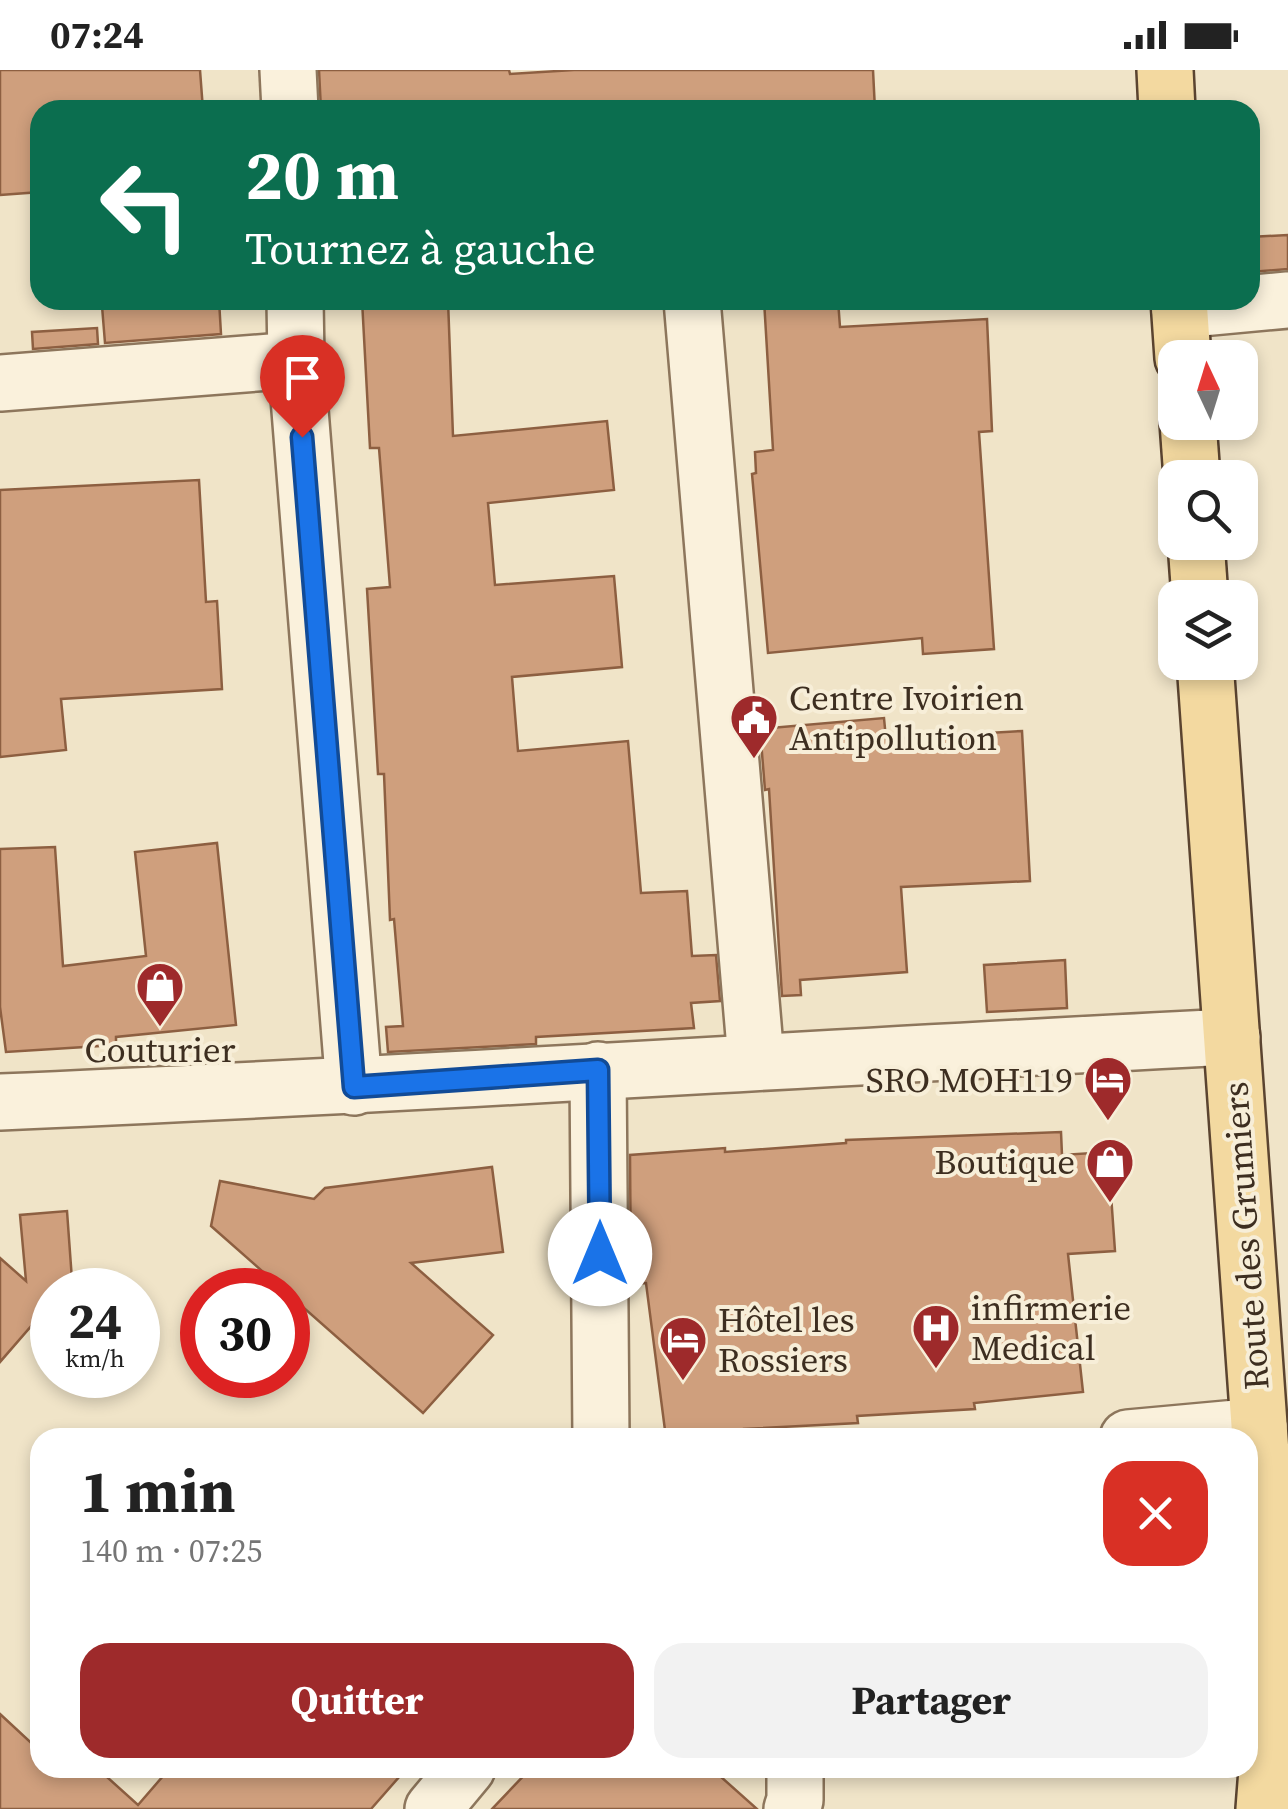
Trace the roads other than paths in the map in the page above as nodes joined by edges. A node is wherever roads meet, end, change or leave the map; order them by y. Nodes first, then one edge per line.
1 (288, 70) edge
2 (1164, 70) edge
3 (290, 100) edge
4 (1166, 100) edge
5 (1288, 300) edge
6 (1260, 306) edge
7 (295, 310) edge
8 (693, 310) edge
9 (1241, 310) edge
10 (1180, 323) edge
11 (296, 360) junction
12 (0, 383) edge
13 (1206, 680) edge
14 (1232, 1037) junction
15 (756, 1060) junction
16 (598, 1070) junction
17 (354, 1087) junction
18 (0, 1102) edge
19 (1259, 1426) junction
20 (601, 1428) edge
21 (1237, 1428) edge
22 (1279, 1580) edge
23 (459, 1778) edge
24 (795, 1778) edge
25 (433, 1809) edge
26 (792, 1809) edge
27 (1264, 1809) edge

1 - 3 street
2 - 4 main road
5 - 6 street
7 - 11 street
8 - 15 street
9 - 10 street
11 - 12 street
11 - 17 street
13 - 14 main road, Route des Grumiers
14 - 15 street
14 - 19 main road, Route des Grumiers
15 - 16 street
16 - 17 street
16 - 20 street
17 - 18 street
19 - 21 street
19 - 22 main road, Route des Grumiers
22 - 27 main road, Route des Grumiers
23 - 25 street
24 - 26 street

